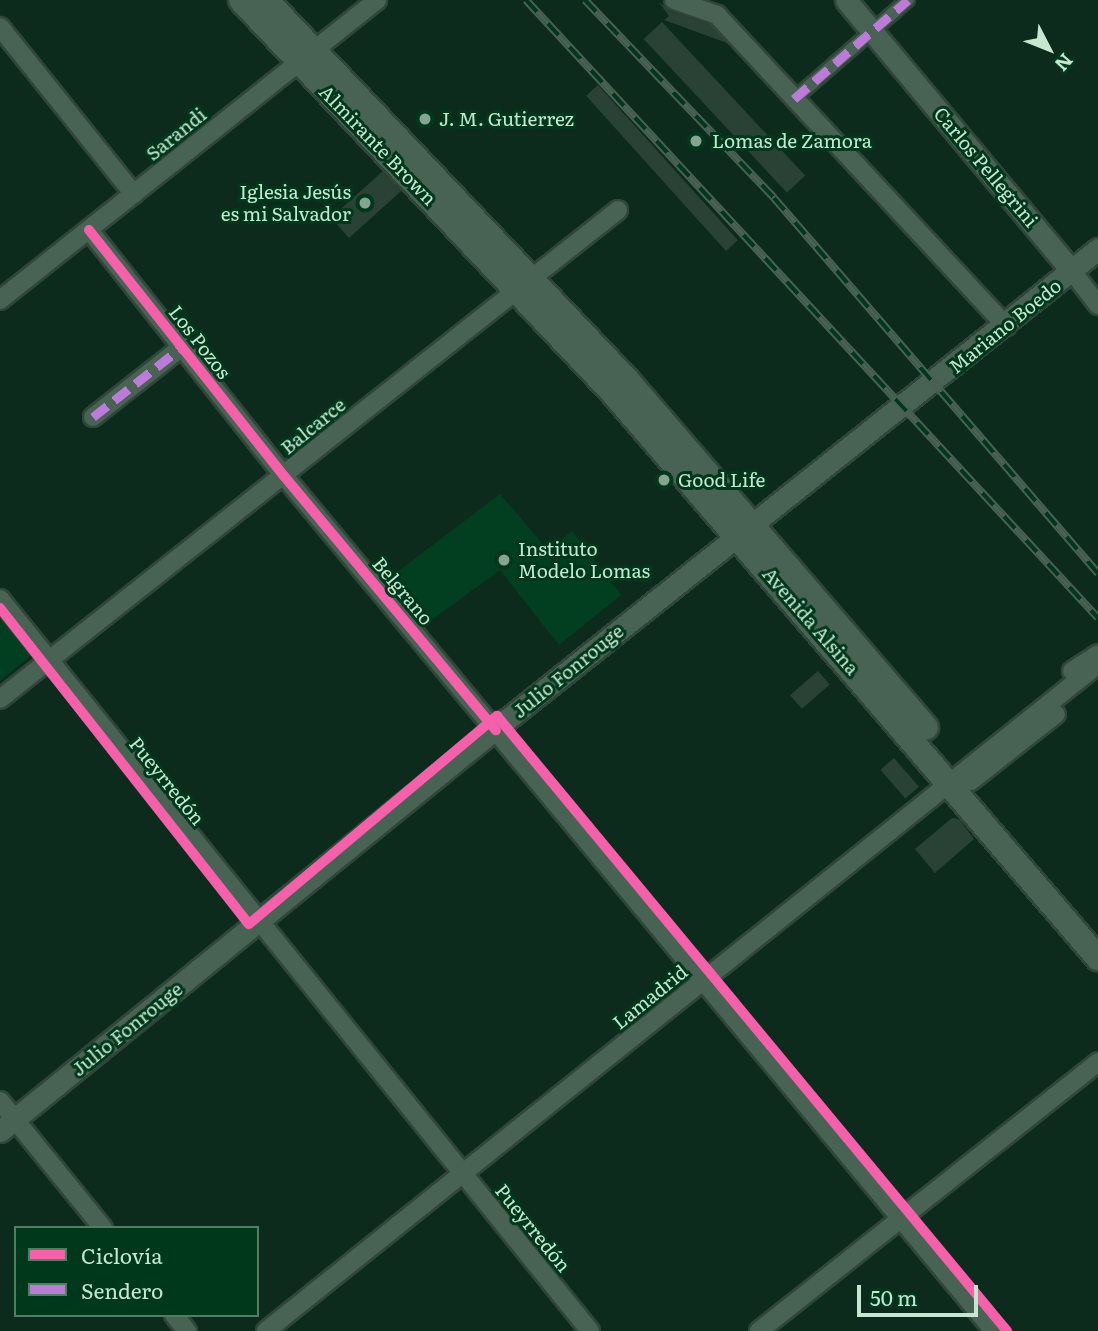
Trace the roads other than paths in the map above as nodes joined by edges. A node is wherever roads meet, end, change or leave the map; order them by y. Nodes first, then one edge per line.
1 (241, 0) edge
2 (266, 0) edge
3 (377, 0) edge
4 (674, 0) edge
5 (846, 0) edge
6 (908, 0) edge
7 (0, 26) edge
8 (872, 31) junction
9 (306, 56) junction
10 (794, 99) junction
11 (134, 194) junction
12 (618, 211) dead end
13 (89, 230) junction
14 (1098, 250) edge
15 (1072, 271) junction
16 (524, 284) junction
17 (0, 300) edge
18 (1098, 305) edge
19 (1006, 326) junction
20 (182, 347) junction
21 (911, 401) joint
22 (93, 417) dead end
23 (284, 476) junction
24 (745, 529) junction
25 (0, 599) edge
26 (49, 660) junction
27 (1096, 668) edge
28 (0, 699) edge
29 (495, 729) junction
30 (960, 775) junction
31 (259, 924) junction
32 (1098, 933) edge
33 (1098, 958) edge
34 (703, 982) junction
35 (1098, 1062) edge
36 (0, 1101) edge
37 (7, 1125) edge
38 (462, 1174) junction
39 (900, 1219) junction
40 (101, 1226) edge
41 (176, 1317) edge
42 (187, 1331) edge
43 (267, 1331) edge
44 (590, 1331) edge
45 (759, 1331) edge
46 (994, 1331) edge

1 - 9 main road, Almirante Brown
2 - 9 main road, Almirante Brown
3 - 9 street, Sarandi
4 - 10 street
5 - 8 street, Carlos Pellegrini
6 - 8 street
7 - 11 street
8 - 10 street
8 - 15 street, Carlos Pellegrini
9 - 11 street, Sarandi
9 - 16 main road, Almirante Brown
10 - 19 street
11 - 13 street, Sarandi
12 - 16 street, Balcarce
13 - 17 street, Sarandi
13 - 20 street, Los Pozos
14 - 15 street, Mariano Boedo
15 - 18 street, Carlos Pellegrini
15 - 19 street, Mariano Boedo
16 - 23 street, Balcarce
16 - 24 main road, Avenida Alsina
19 - 21 street, Mariano Boedo
20 - 22 street
20 - 23 street, Los Pozos
21 - 24 street, Julio Fonrouge
23 - 26 street, Balcarce
23 - 29 street, Belgrano
24 - 29 street, Julio Fonrouge
24 - 30 main road, Avenida Alsina
25 - 26 street, Pueyrredón
26 - 28 street, Balcarce
26 - 31 street, Pueyrredón
27 - 30 street, Lamadrid
27 - 30 street, Lamadrid
29 - 31 street, Julio Fonrouge
29 - 34 street, Belgrano
30 - 32 main road, Avenida Alsina
30 - 33 main road, Avenida Alsina
30 - 34 street, Lamadrid
31 - 37 street, Julio Fonrouge
31 - 38 street, Pueyrredón
34 - 38 street, Lamadrid
34 - 39 street, Belgrano
35 - 39 street
36 - 37 street
37 - 40 street
38 - 43 street, Lamadrid
38 - 44 street, Pueyrredón
39 - 45 street
39 - 46 street, Belgrano
41 - 42 street

